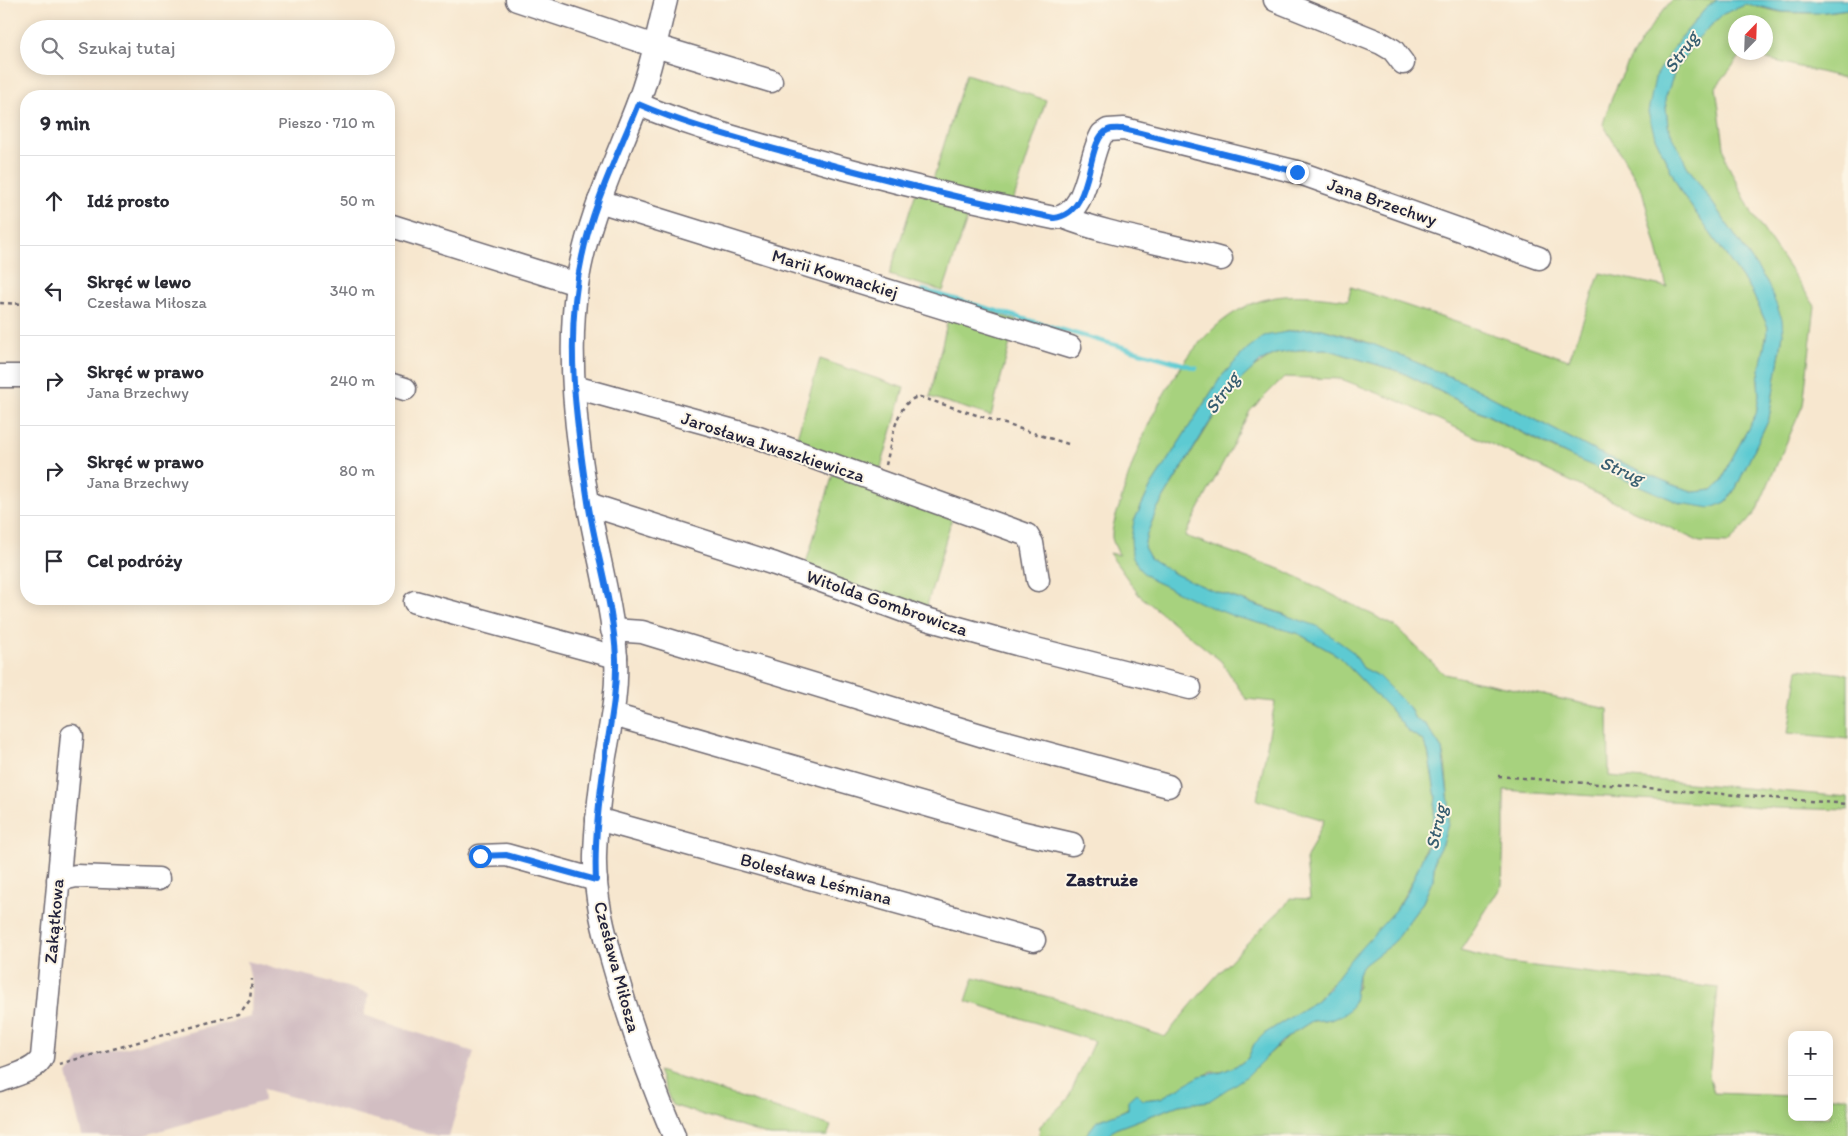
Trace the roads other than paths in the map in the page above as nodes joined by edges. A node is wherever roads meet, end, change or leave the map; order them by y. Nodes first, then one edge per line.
1 (517, 0) edge
2 (666, 0) edge
3 (1275, 0) edge
4 (655, 46) junction
5 (1403, 63) dead end
6 (771, 81) dead end
7 (638, 104) junction
8 (599, 201) junction
9 (1064, 217) junction
10 (395, 226) edge
11 (1539, 258) dead end
12 (1221, 259) dead end
13 (577, 284) junction
14 (1070, 347) dead end
15 (0, 376) edge
16 (20, 376) edge
17 (575, 387) junction
18 (588, 504) junction
19 (1038, 580) dead end
20 (415, 602) dead end
21 (612, 630) junction
22 (616, 657) junction
23 (1190, 688) dead end
24 (613, 715) junction
25 (72, 736) dead end
26 (1168, 786) dead end
27 (597, 818) junction
28 (1072, 844) dead end
29 (480, 856) dead end
30 (158, 879) dead end
31 (58, 880) junction
32 (596, 880) junction
33 (1034, 940) dead end
34 (0, 1081) edge
35 (674, 1136) edge

1 - 4 street
2 - 4 street, Czesława Miłosza
3 - 5 street
4 - 6 street
4 - 7 street, Czesława Miłosza
7 - 8 street, Czesława Miłosza
7 - 9 street
8 - 13 street, Czesława Miłosza
8 - 14 street, Marii Kownackiej
9 - 11 street, Jana Brzechwy
9 - 12 street
10 - 13 street
13 - 17 street, Czesława Miłosza
15 - 16 street
17 - 18 street, Czesława Miłosza
17 - 19 street, Jarosława Iwaszkiewicza
18 - 21 street, Czesława Miłosza
18 - 23 street, Witolda Gombrowicza
20 - 22 street
21 - 22 street, Czesława Miłosza
21 - 26 street
22 - 24 street, Czesława Miłosza
24 - 27 street, Czesława Miłosza
24 - 28 street
25 - 31 street, Zakątkowa
27 - 32 street, Czesława Miłosza
27 - 33 street, Bolesława Leśmiana
29 - 32 street
30 - 31 street
31 - 34 street, Zakątkowa
32 - 35 street, Czesława Miłosza

